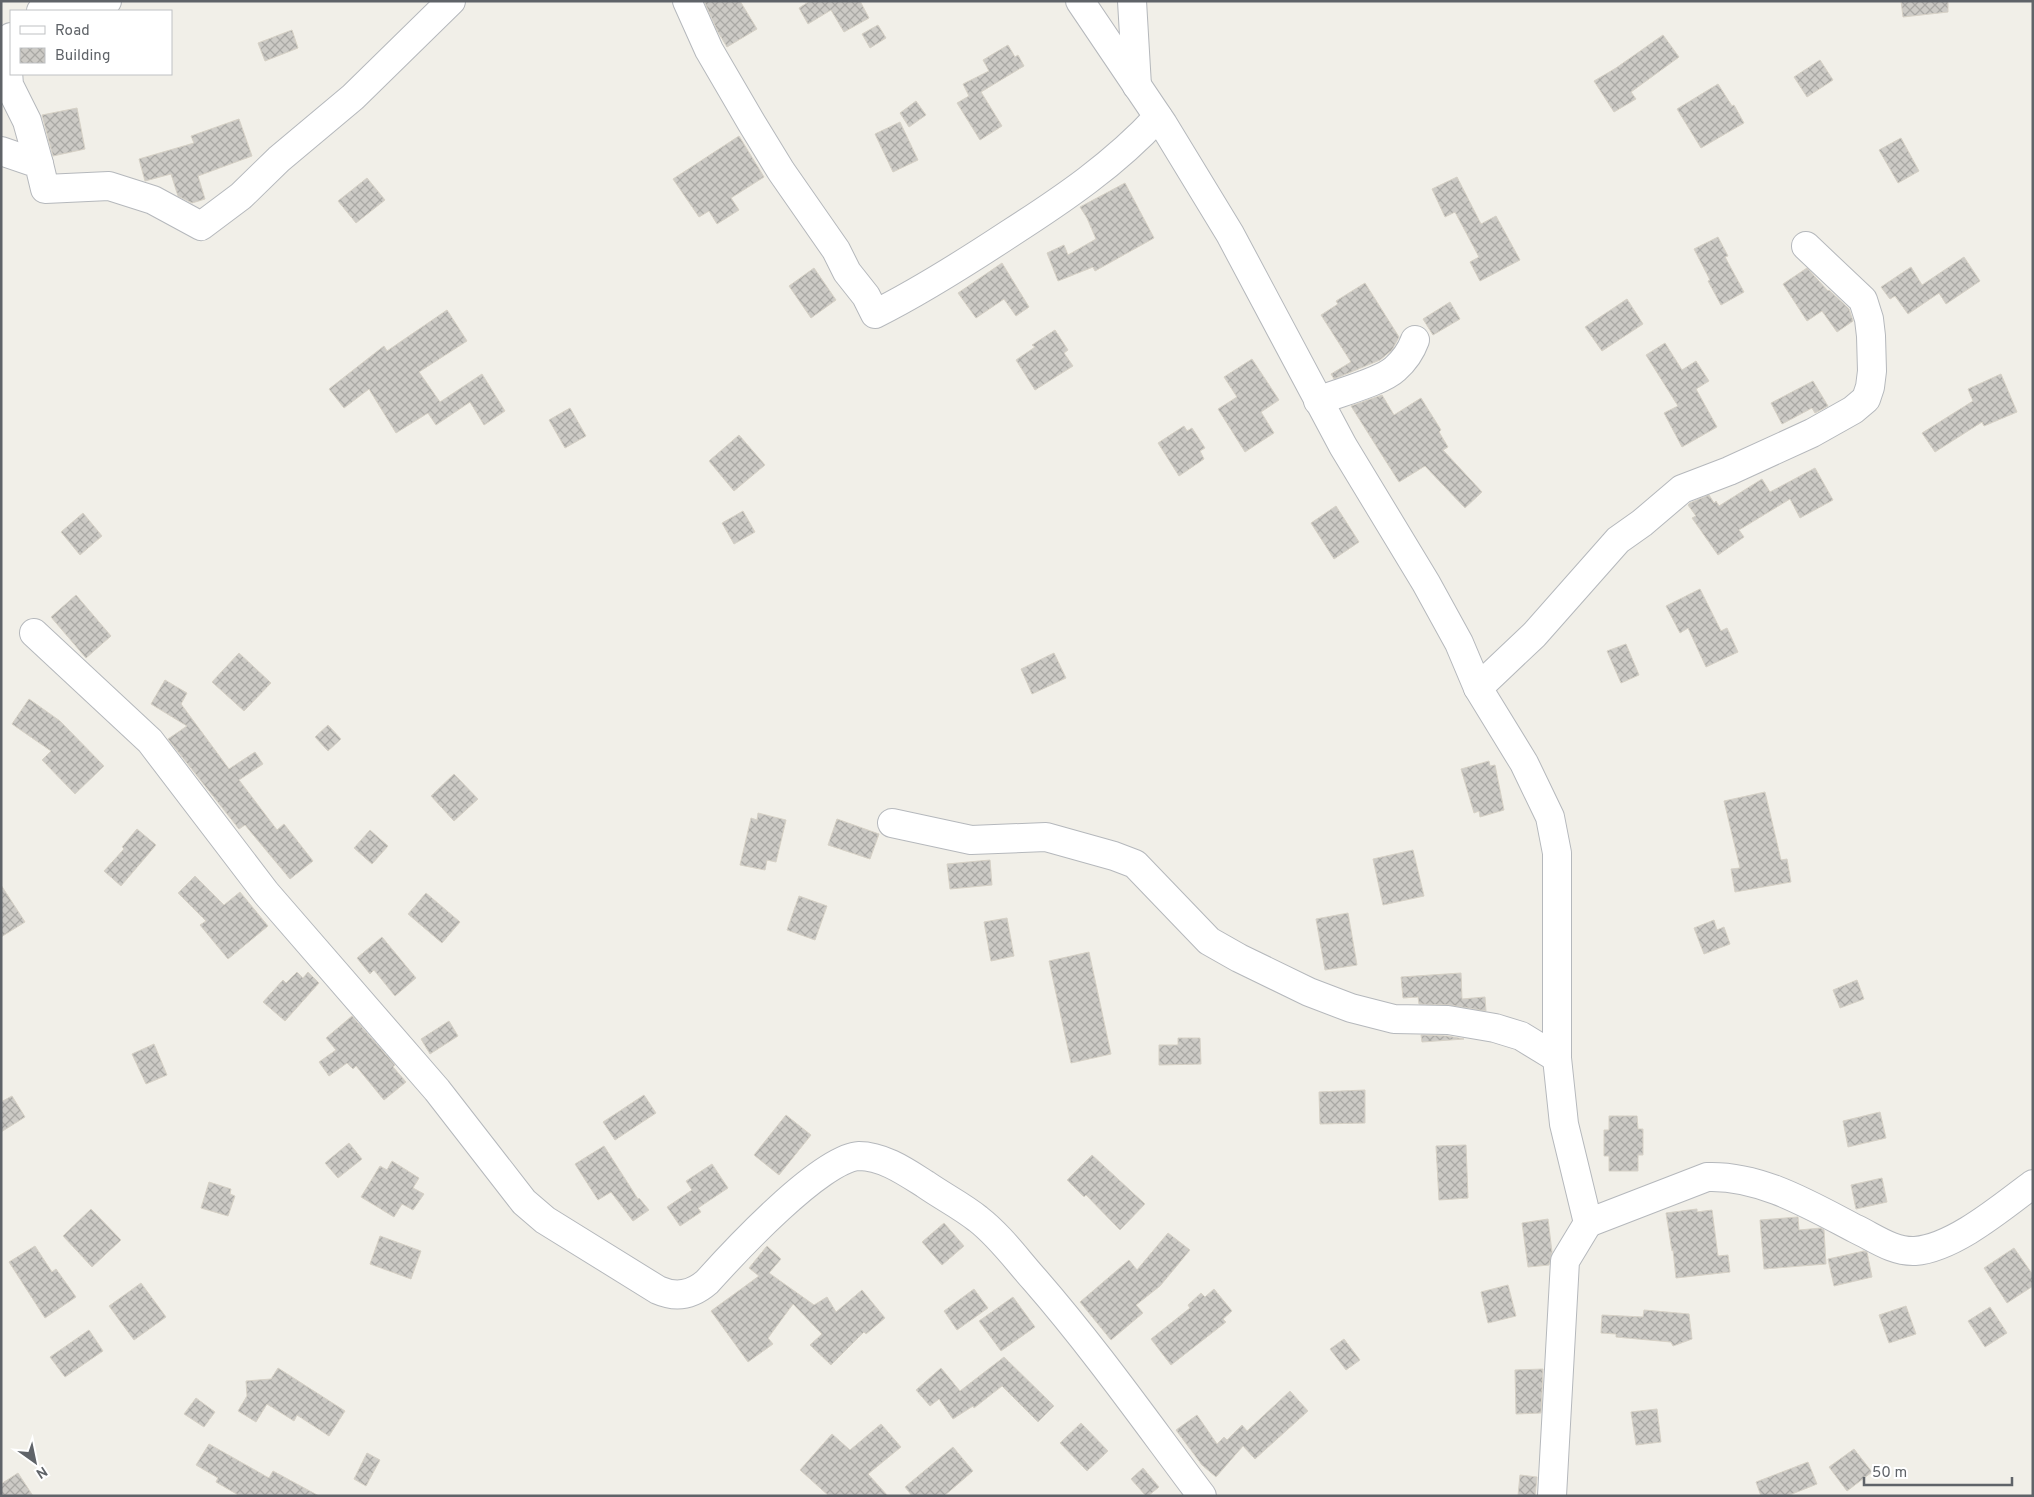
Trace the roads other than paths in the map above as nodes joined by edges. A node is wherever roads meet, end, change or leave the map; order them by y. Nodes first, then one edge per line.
1 (107, 1) edge
2 (451, 1) edge
3 (687, 1) edge
4 (1080, 1) edge
5 (1132, 1) edge
6 (45, 10) edge
7 (10, 38) edge
8 (1137, 86) junction
9 (1158, 117) junction
10 (1, 151) edge
11 (39, 164) junction
12 (1806, 246) dead end
13 (1416, 340) dead end
14 (1318, 400) junction
15 (34, 633) dead end
16 (1478, 688) junction
17 (892, 823) dead end
18 (1557, 1058) junction
19 (2033, 1184) edge
20 (1588, 1223) junction
21 (1202, 1496) edge
22 (1552, 1496) edge

1 - 6 street
2 - 11 street
3 - 9 street
4 - 8 street
5 - 8 street
7 - 11 street
8 - 9 street
9 - 14 street
10 - 11 street
12 - 16 street
13 - 14 street
14 - 16 street
15 - 21 street
16 - 18 street
17 - 18 street
18 - 20 street
19 - 20 street
20 - 22 street

